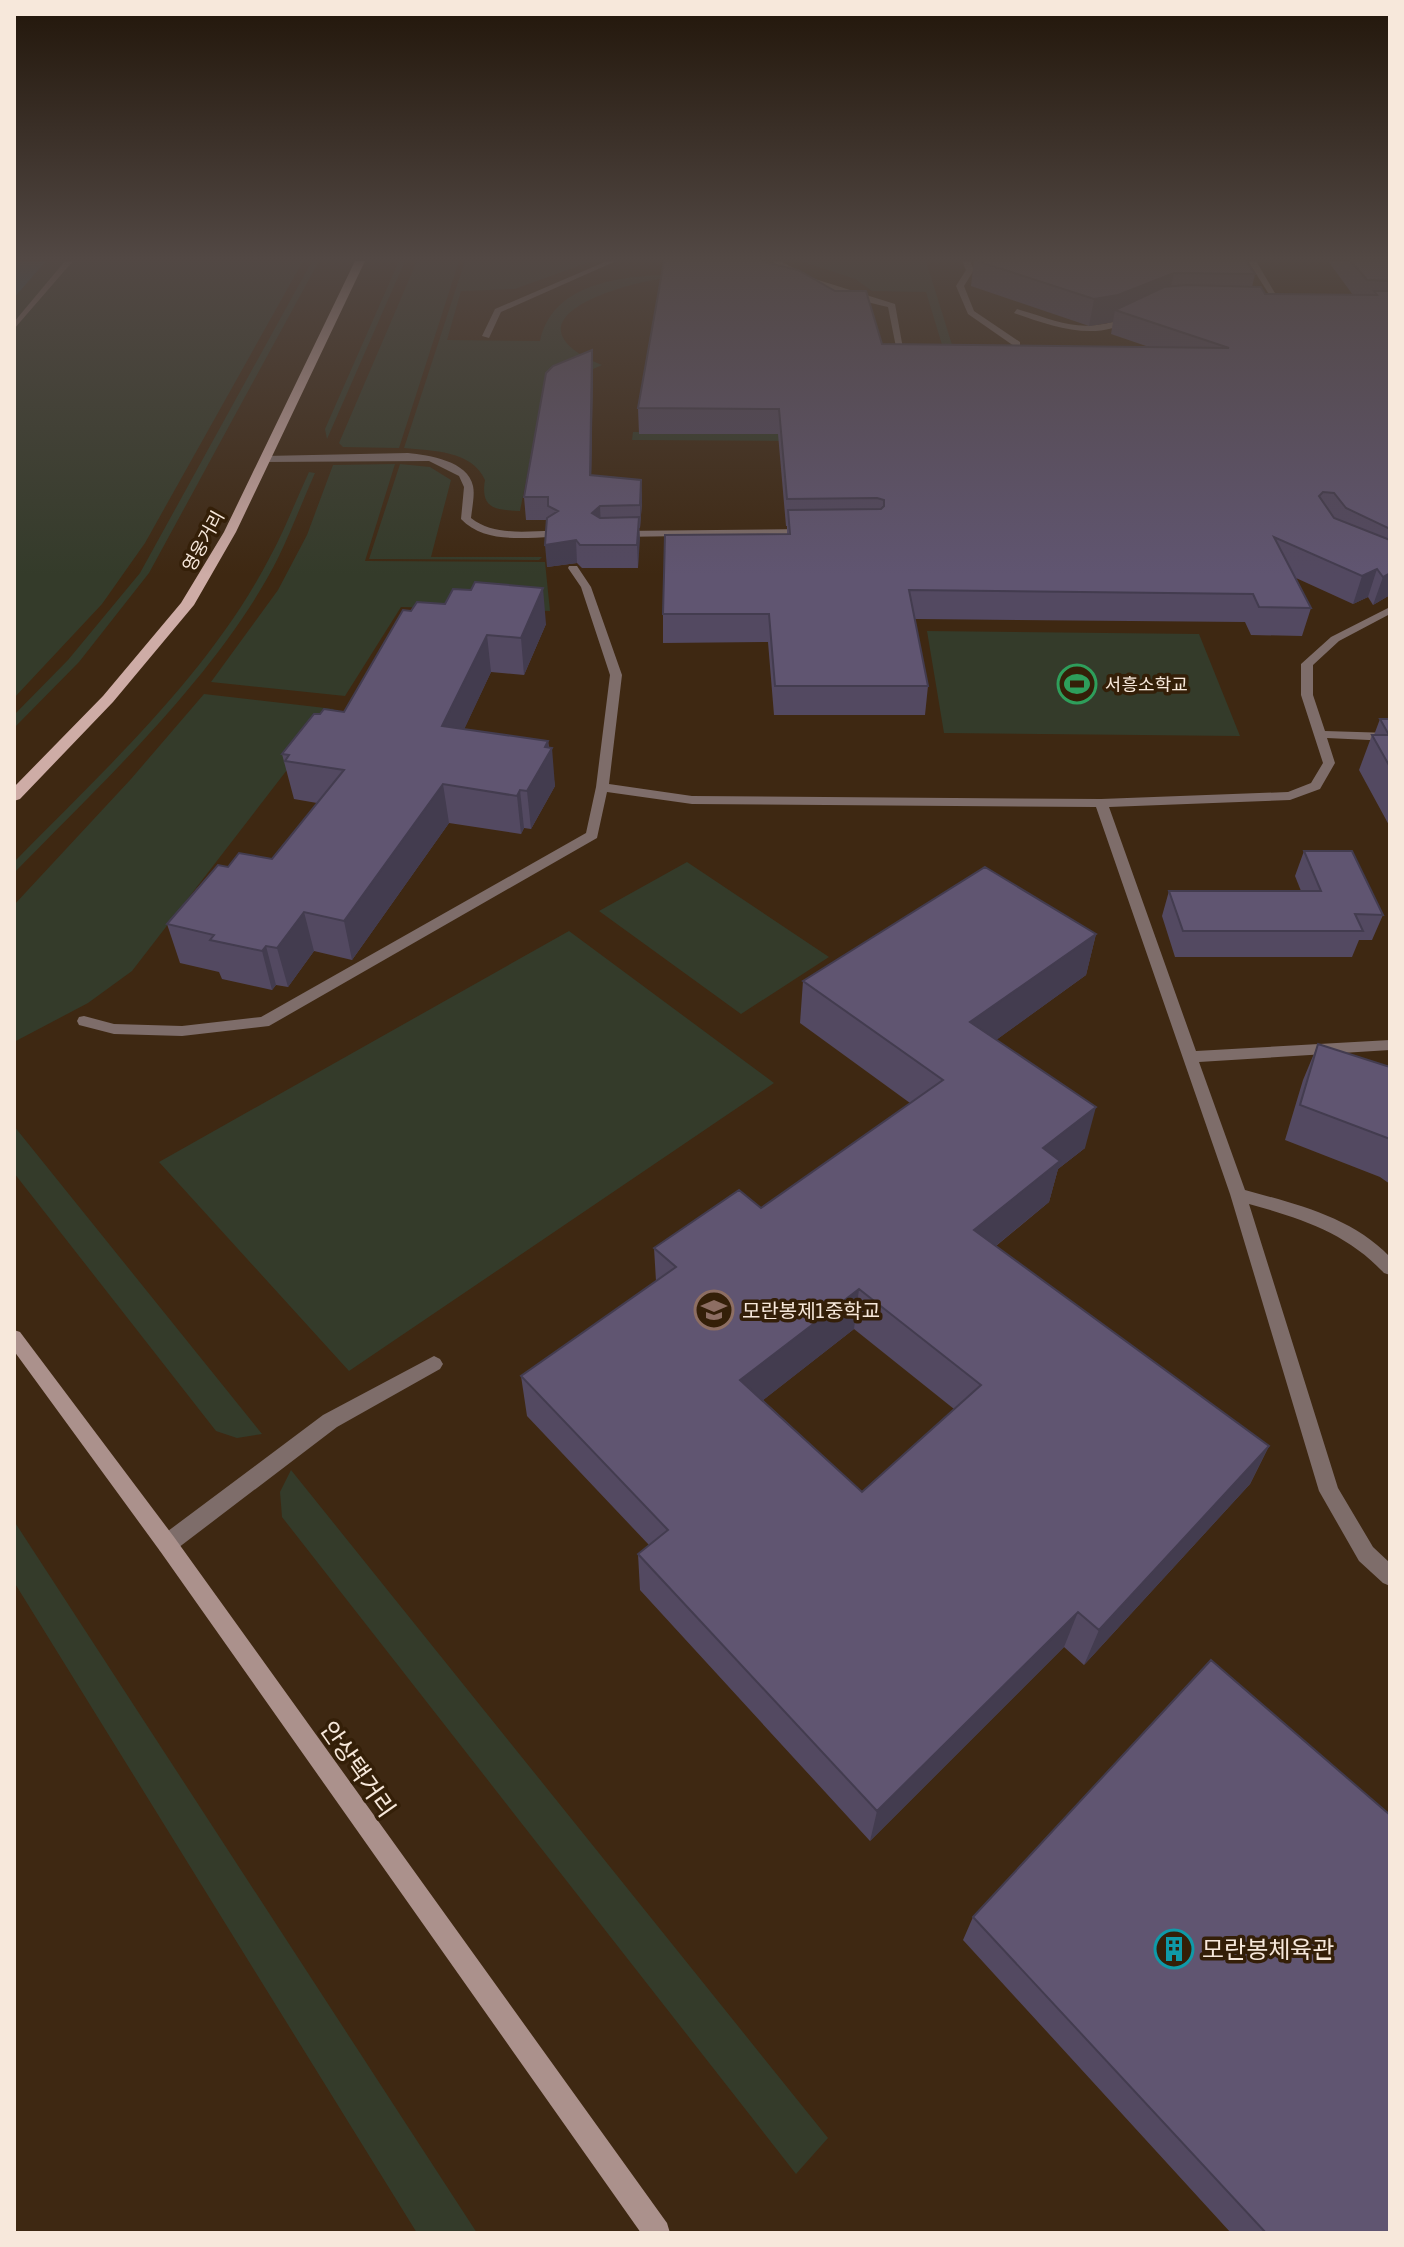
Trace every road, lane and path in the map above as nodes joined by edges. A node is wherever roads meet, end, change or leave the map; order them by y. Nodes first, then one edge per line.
1 (310, 366) edge
2 (265, 459) junction
3 (814, 532) edge
4 (552, 534) edge
5 (601, 534) edge
6 (573, 568) edge
7 (1390, 610) edge
8 (1320, 734) junction
9 (1390, 737) edge
10 (602, 787) junction
11 (14, 796) edge
12 (1101, 803) junction
13 (84, 1021) dead end
14 (1390, 1045) edge
15 (1191, 1057) junction
16 (1238, 1194) junction
17 (1390, 1268) edge
18 (14, 1337) edge
19 (434, 1364) dead end
20 (167, 1544) junction
21 (1390, 1576) edge
22 (657, 2233) edge

1 - 2 main road, 영웅거리
2 - 4 street
2 - 11 main road, 영웅거리
3 - 5 street
6 - 10 street
7 - 8 street
8 - 9 street
8 - 12 street
10 - 12 street
10 - 13 street
12 - 15 street
14 - 15 street
15 - 16 street
16 - 17 street
16 - 21 street
18 - 20 main road, 안상택거리
19 - 20 street
20 - 22 main road, 안상택거리

